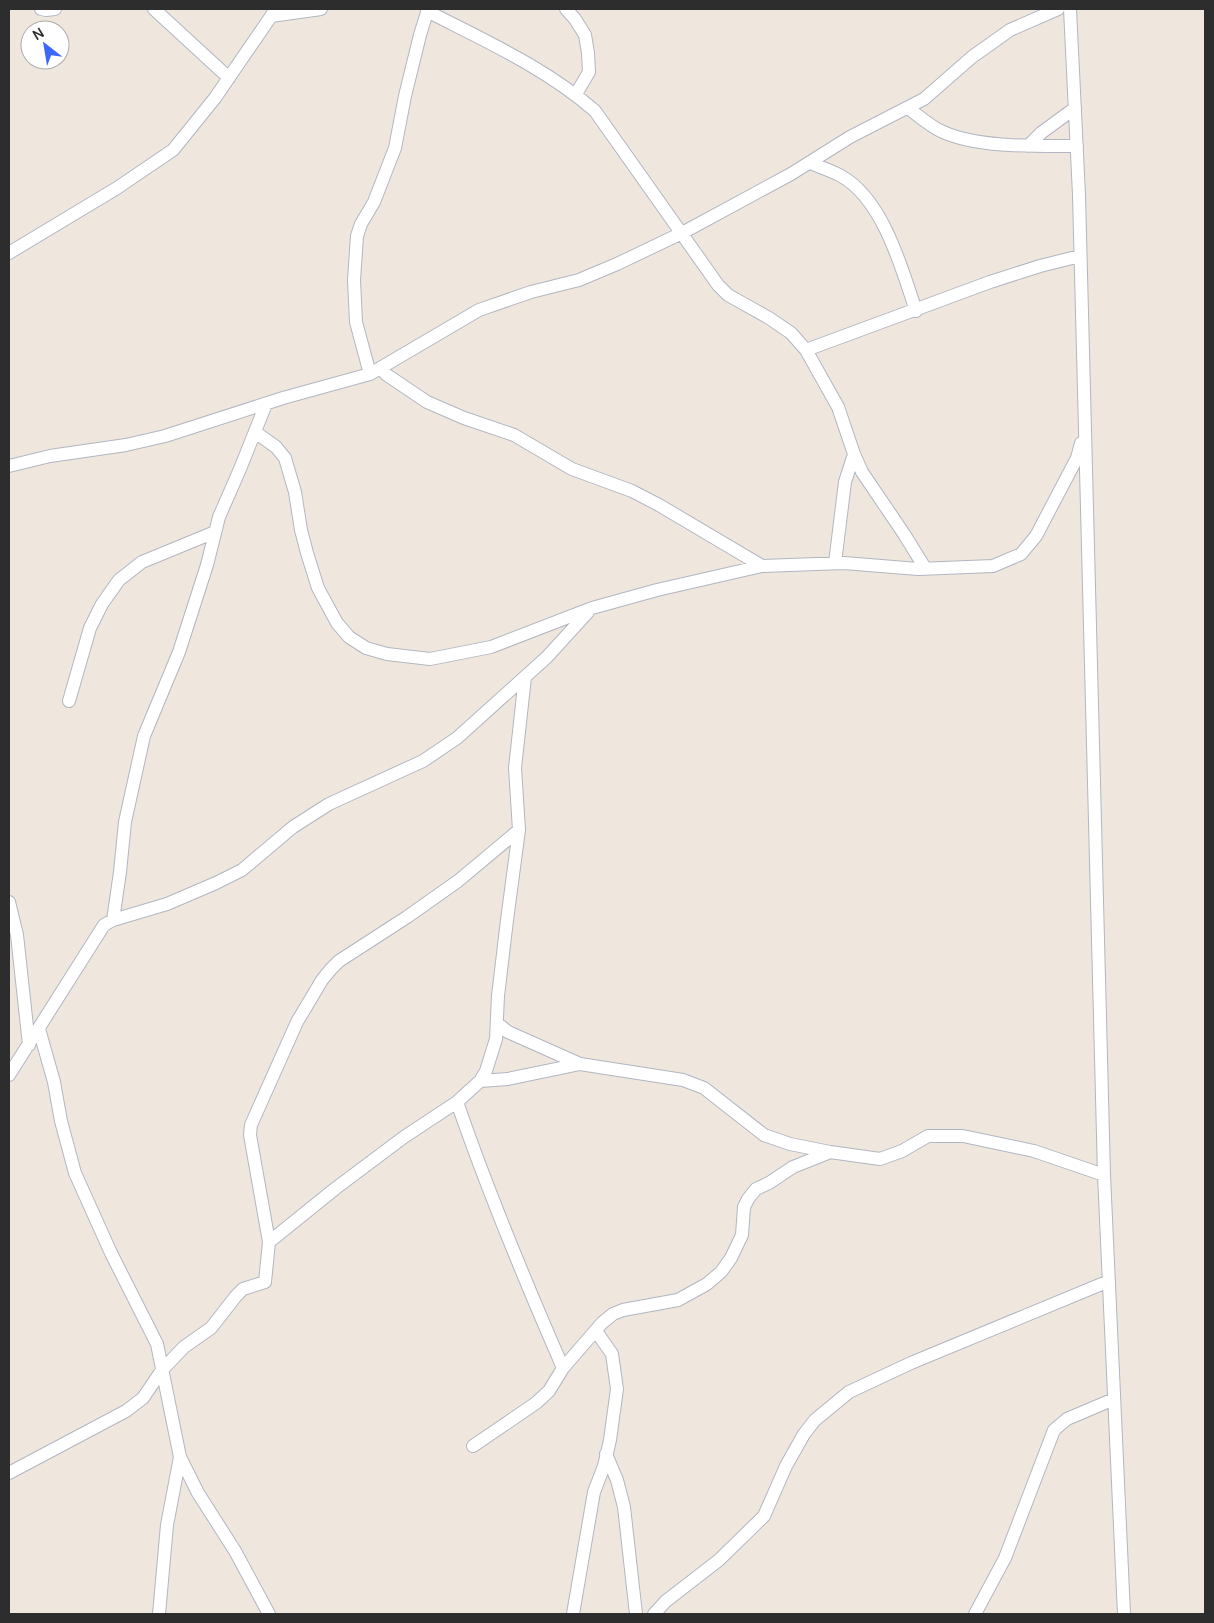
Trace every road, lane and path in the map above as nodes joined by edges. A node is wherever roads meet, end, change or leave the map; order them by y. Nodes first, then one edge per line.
1 (41, 9) edge
2 (55, 9) edge
3 (154, 9) edge
4 (321, 9) edge
5 (566, 9) edge
6 (1058, 9) edge
7 (1070, 9) edge
8 (428, 10) edge
9 (274, 12) edge
10 (229, 78) junction
11 (576, 94) junction
12 (908, 108) junction
13 (1075, 108) junction
14 (1028, 146) junction
15 (1077, 146) junction
16 (810, 162) junction
17 (682, 233) junction
18 (9, 253) edge
19 (1080, 256) junction
20 (916, 311) junction
21 (806, 350) junction
22 (375, 371) junction
23 (266, 404) junction
24 (255, 432) junction
25 (1084, 434) junction
26 (854, 454) junction
27 (9, 466) edge
28 (215, 532) junction
29 (835, 563) junction
30 (762, 566) junction
31 (925, 568) junction
32 (592, 608) junction
33 (525, 677) junction
34 (69, 701) dead end
35 (519, 830) junction
36 (9, 902) edge
37 (112, 920) junction
38 (497, 1023) junction
39 (39, 1029) junction
40 (28, 1045) junction
41 (580, 1064) junction
42 (9, 1075) edge
43 (480, 1081) junction
44 (456, 1102) junction
45 (830, 1152) junction
46 (1104, 1175) junction
47 (269, 1242) junction
48 (1109, 1281) junction
49 (596, 1331) junction
50 (563, 1368) junction
51 (162, 1370) junction
52 (1114, 1399) junction
53 (473, 1446) dead end
54 (606, 1454) junction
55 (180, 1457) junction
56 (9, 1473) edge
57 (666, 1601) junction
58 (158, 1614) edge
59 (268, 1614) edge
60 (572, 1614) edge
61 (636, 1614) edge
62 (640, 1614) edge
63 (654, 1614) edge
64 (975, 1614) edge
65 (1124, 1614) edge

1 - 2 street
3 - 10 street
4 - 9 street
5 - 11 street
6 - 12 street
7 - 13 street
8 - 11 street
8 - 22 street
9 - 10 street
10 - 18 street
11 - 17 street
12 - 14 street
12 - 16 street
13 - 14 street
13 - 15 street
14 - 15 street
15 - 19 street
16 - 17 street
16 - 20 street
17 - 21 street
17 - 22 street
19 - 20 street
19 - 25 street
20 - 21 street
21 - 26 street
22 - 23 street
22 - 30 street
23 - 24 street
23 - 27 street
24 - 28 street
24 - 32 street
25 - 31 street
25 - 46 street
26 - 29 street
26 - 31 street
28 - 34 street
28 - 37 street
29 - 30 street
29 - 31 street
30 - 32 street
32 - 33 street
33 - 35 street
33 - 37 street
35 - 38 street
35 - 47 street
36 - 40 street
37 - 39 street
38 - 41 street
38 - 43 street
39 - 40 street
39 - 51 street
40 - 42 street
41 - 43 street
41 - 45 street
43 - 44 street
44 - 47 street
44 - 50 street
45 - 46 street
45 - 49 street
46 - 48 street
47 - 51 street
48 - 52 street
48 - 57 street
49 - 50 street
49 - 54 street
50 - 53 street
51 - 55 street
51 - 56 street
52 - 64 street
52 - 65 street
54 - 60 street
54 - 61 street
55 - 58 street
55 - 59 street
57 - 62 street
57 - 63 street

